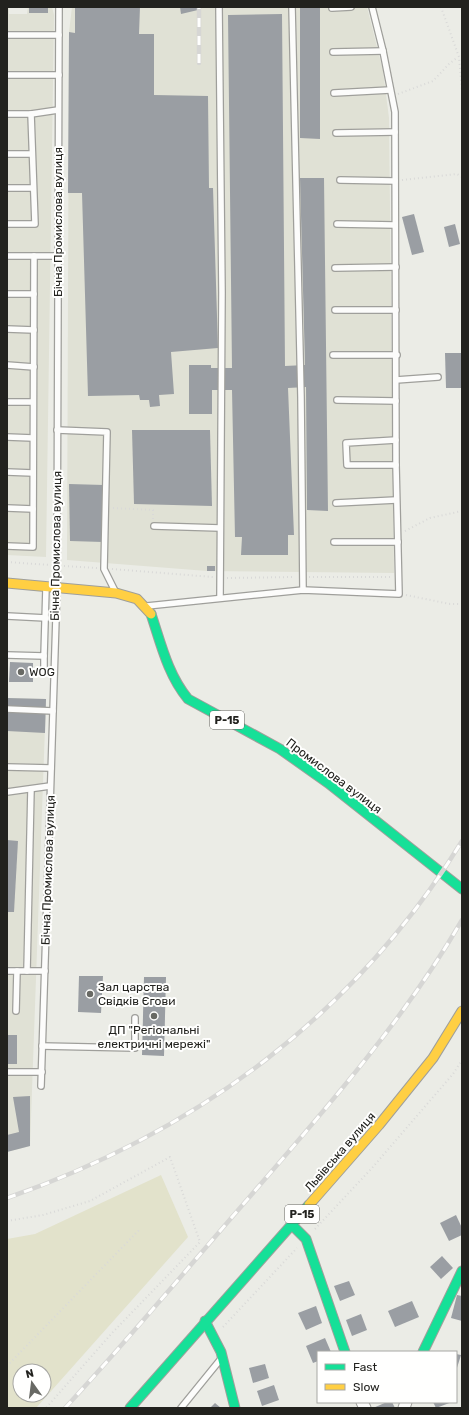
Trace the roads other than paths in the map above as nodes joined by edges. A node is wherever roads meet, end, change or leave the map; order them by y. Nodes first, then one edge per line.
1 (59, 7) edge
2 (219, 7) edge
3 (292, 7) edge
4 (351, 7) edge
5 (372, 7) edge
6 (332, 8) edge
7 (7, 35) edge
8 (59, 35) junction
9 (383, 51) junction
10 (333, 52) dead end
11 (7, 75) edge
12 (58, 75) junction
13 (390, 90) junction
14 (334, 93) dead end
15 (58, 110) junction
16 (7, 114) edge
17 (31, 114) junction
18 (395, 132) junction
19 (336, 133) dead end
20 (7, 154) edge
21 (32, 154) junction
22 (340, 180) dead end
23 (395, 181) junction
24 (7, 188) edge
25 (33, 188) junction
26 (7, 224) edge
27 (337, 224) dead end
28 (395, 225) junction
29 (7, 256) edge
30 (34, 256) junction
31 (58, 256) junction
32 (396, 267) junction
33 (335, 268) dead end
34 (7, 294) edge
35 (34, 294) junction
36 (335, 310) dead end
37 (396, 310) junction
38 (7, 329) edge
39 (34, 330) junction
40 (333, 355) dead end
41 (397, 355) junction
42 (7, 365) edge
43 (34, 366) junction
44 (438, 377) dead end
45 (396, 380) junction
46 (337, 400) dead end
47 (396, 401) junction
48 (7, 402) edge
49 (33, 402) junction
50 (56, 430) junction
51 (7, 437) edge
52 (33, 438) junction
53 (396, 440) junction
54 (396, 465) junction
55 (7, 472) edge
56 (33, 473) junction
57 (396, 500) junction
58 (336, 503) dead end
59 (7, 508) edge
60 (33, 509) junction
61 (154, 526) road end
62 (220, 528) junction
63 (334, 542) dead end
64 (398, 542) junction
65 (7, 546) edge
66 (7, 583) edge
67 (46, 586) junction
68 (57, 587) junction
69 (303, 590) junction
70 (116, 593) junction
71 (220, 598) junction
72 (145, 606) junction
73 (7, 616) edge
74 (46, 618) junction
75 (7, 655) edge
76 (44, 656) junction
77 (44, 667) dead end
78 (7, 709) edge
79 (53, 711) junction
80 (7, 767) edge
81 (51, 768) junction
82 (50, 786) junction
83 (31, 789) junction
84 (7, 792) edge
85 (462, 889) edge
86 (7, 971) edge
87 (17, 971) junction
88 (27, 971) junction
89 (45, 971) junction
90 (16, 1011) dead end
91 (462, 1012) edge
92 (136, 1018) dead end
93 (42, 1046) junction
94 (7, 1072) edge
95 (42, 1072) junction
96 (41, 1086) dead end
97 (292, 1225) junction
98 (461, 1276) edge
99 (205, 1321) junction
100 (345, 1351) edge
101 (424, 1351) edge
102 (224, 1357) junction
103 (130, 1408) edge
104 (181, 1408) edge
105 (236, 1408) edge

1 - 8 lane, Бічна Промислова вулиця
2 - 62 lane
3 - 69 lane
4 - 6 lane
5 - 9 lane
7 - 8 lane
8 - 12 lane, Бічна Промислова вулиця
9 - 10 lane
9 - 13 lane
11 - 12 lane
12 - 15 lane, Бічна Промислова вулиця
13 - 14 lane
13 - 18 lane
15 - 17 lane
15 - 31 lane, Бічна Промислова вулиця
16 - 17 lane
17 - 21 lane
18 - 19 lane
18 - 23 lane
20 - 21 lane
21 - 25 lane
22 - 23 lane
23 - 28 lane
24 - 25 lane
25 - 26 lane
27 - 28 lane
28 - 32 lane
29 - 30 lane
30 - 31 lane
30 - 35 lane
31 - 50 lane, Бічна Промислова вулиця
32 - 33 lane
32 - 37 lane
34 - 35 lane
35 - 39 lane
36 - 37 lane
37 - 41 lane
38 - 39 lane
39 - 43 lane
40 - 41 lane
41 - 45 lane
42 - 43 lane
43 - 49 lane
44 - 45 lane
45 - 47 lane
46 - 47 lane
47 - 53 lane
48 - 49 lane
49 - 52 lane
50 - 68 lane, Бічна Промислова вулиця
50 - 70 lane
51 - 52 lane
52 - 56 lane
53 - 54 lane
53 - 54 lane
54 - 57 lane
55 - 56 lane
56 - 60 lane
57 - 58 lane
57 - 64 lane
59 - 60 lane
60 - 65 lane
61 - 62 lane
62 - 71 lane
63 - 64 lane
64 - 69 lane
66 - 67 main road
67 - 68 main road
67 - 74 lane
68 - 70 main road
68 - 79 lane, Бічна Промислова вулиця
69 - 71 lane
70 - 72 main road
71 - 72 lane
72 - 85 main road, Промислова вулиця / Р-15
73 - 74 lane
74 - 76 lane
75 - 76 lane
76 - 77 lane
78 - 79 lane
79 - 81 lane, Бічна Промислова вулиця
80 - 81 lane
81 - 82 lane, Бічна Промислова вулиця
82 - 83 lane
82 - 89 lane, Бічна Промислова вулиця
83 - 84 lane
83 - 88 lane
86 - 87 lane
87 - 88 lane
87 - 90 lane
88 - 89 lane
89 - 93 lane, Бічна Промислова вулиця
91 - 97 main road, Львівська вулиця / Р-15
92 - 93 lane
93 - 95 lane, Бічна Промислова вулиця
94 - 95 lane
95 - 96 lane, Бічна Промислова вулиця
97 - 99 main road, Львівська вулиця / Р-15
97 - 100 main road
98 - 101 main road
99 - 102 main road
99 - 103 main road, Львівська вулиця / Р-15
102 - 104 lane
102 - 105 main road

